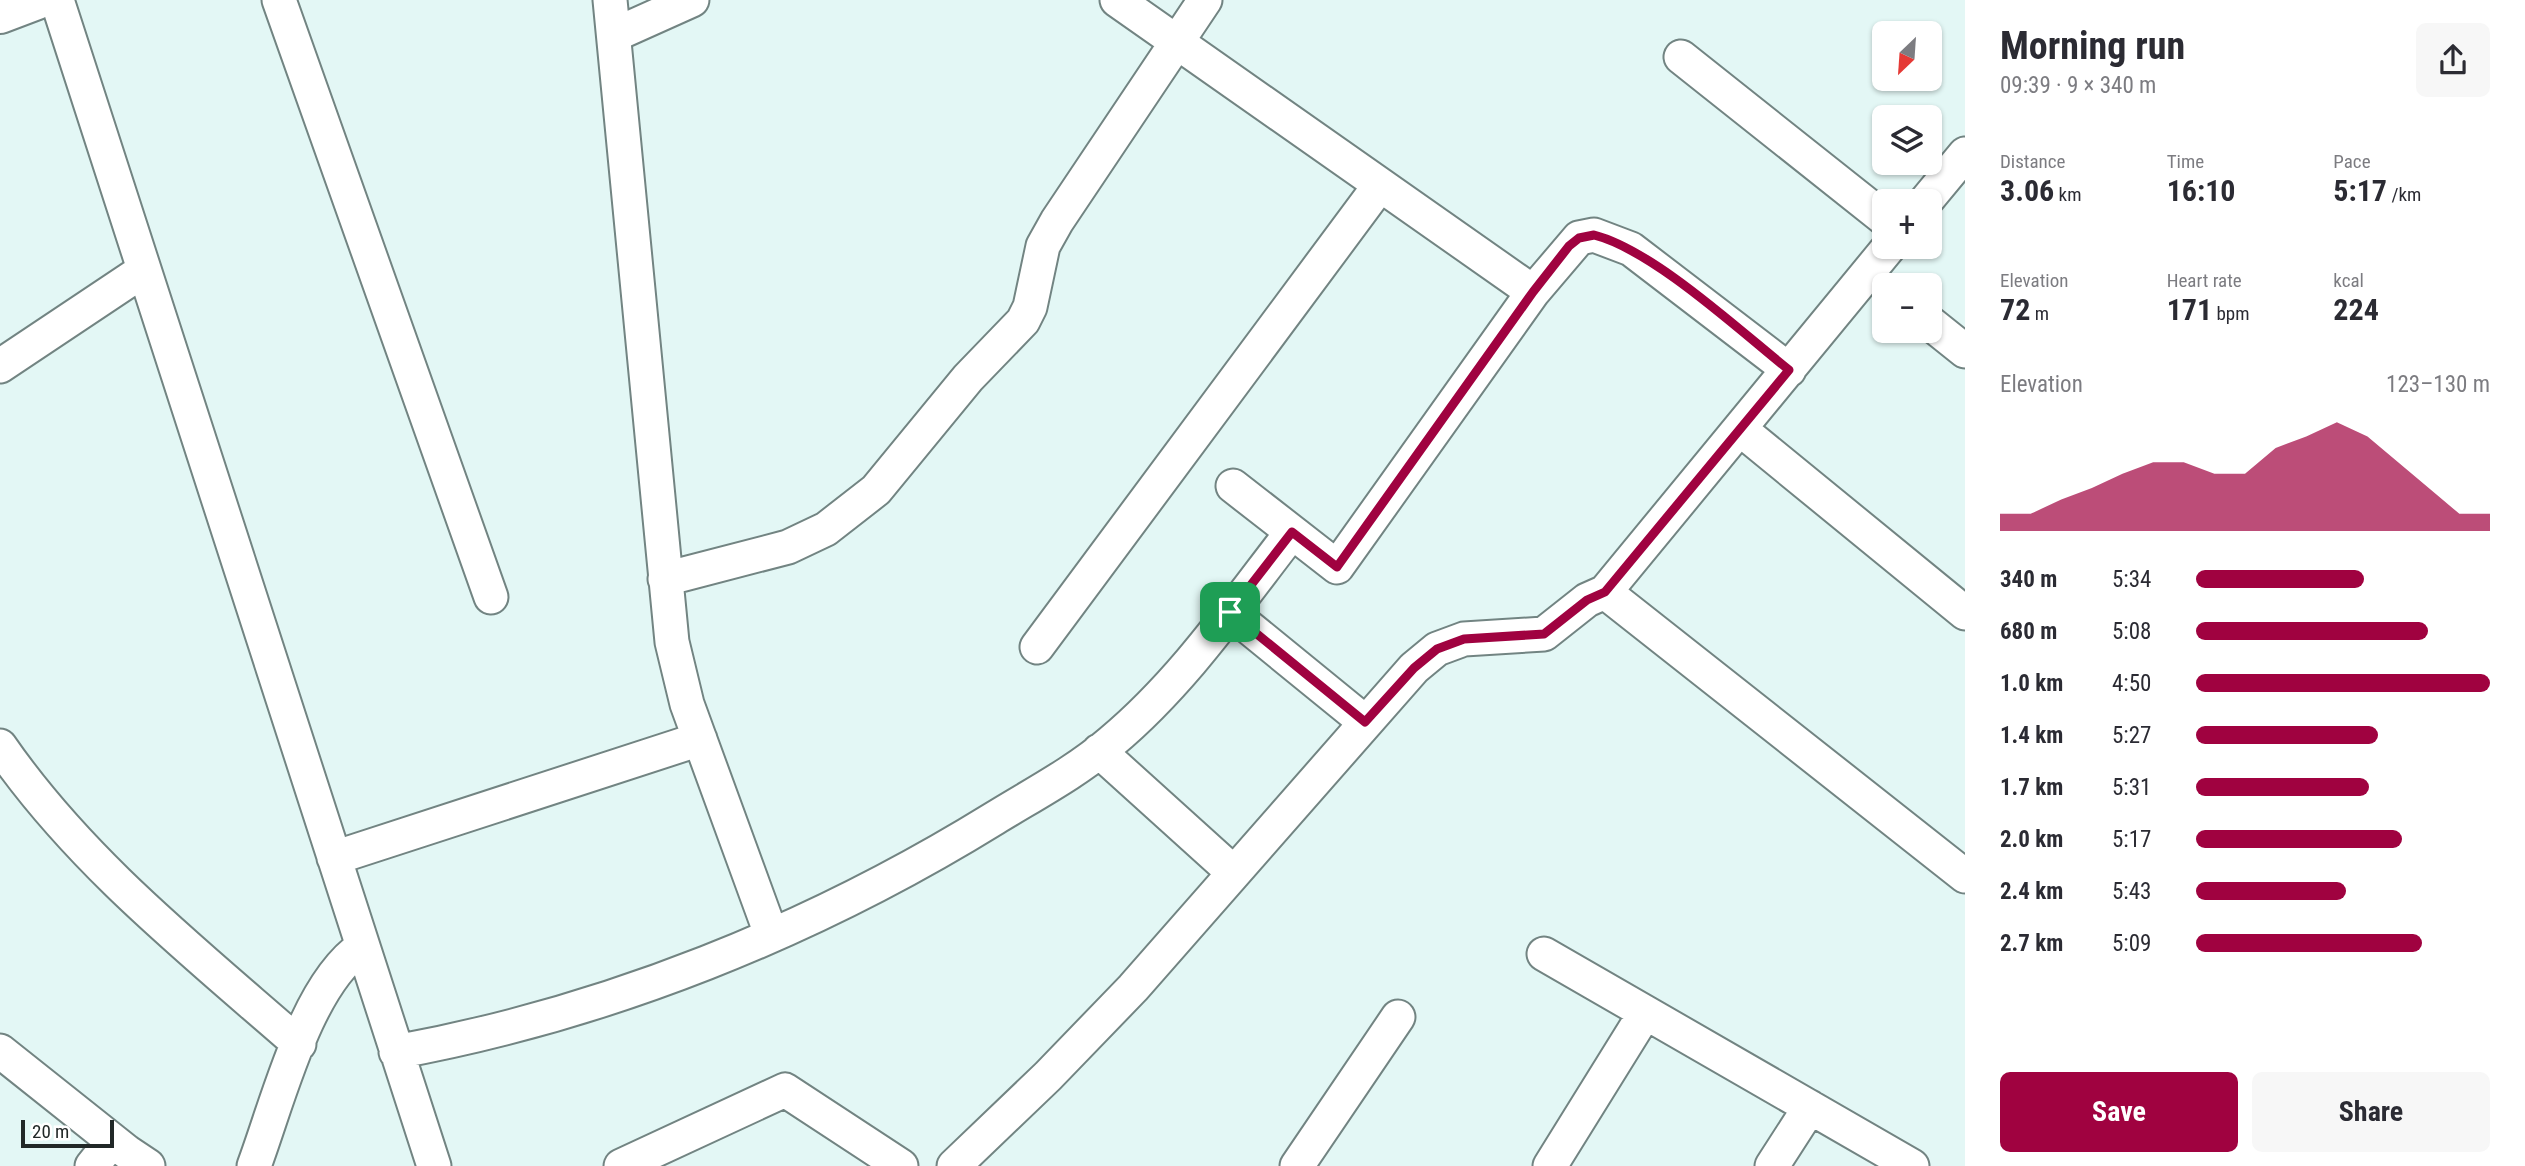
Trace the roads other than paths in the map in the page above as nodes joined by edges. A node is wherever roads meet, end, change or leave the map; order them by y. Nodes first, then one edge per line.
1 (37, 0) edge
2 (57, 0) edge
3 (279, 0) edge
4 (610, 0) edge
5 (692, 0) edge
6 (1117, 0) edge
7 (1205, 0) edge
8 (0, 14) edge
9 (614, 35) junction
10 (1176, 41) junction
11 (1681, 57) dead end
12 (1965, 154) edge
13 (1380, 185) junction
14 (1936, 189) edge
15 (1872, 209) edge
16 (144, 270) junction
17 (1872, 285) edge
18 (1533, 292) junction
19 (1942, 333) edge
20 (1965, 351) edge
21 (0, 366) edge
22 (1789, 370) junction
23 (1740, 429) junction
24 (1233, 486) dead end
25 (1292, 532) junction
26 (665, 579) junction
27 (1605, 592) junction
28 (491, 597) dead end
29 (1230, 612) junction
30 (1965, 613) edge
31 (1037, 647) dead end
32 (1365, 722) junction
33 (700, 739) junction
34 (0, 746) edge
35 (1099, 751) junction
36 (334, 858) junction
37 (1234, 873) junction
38 (1965, 876) edge
39 (771, 934) junction
40 (362, 947) junction
41 (1544, 954) dead end
42 (1645, 1013) junction
43 (1398, 1017) dead end
44 (299, 1044) junction
45 (0, 1051) edge
46 (396, 1052) junction
47 (1810, 1107) junction
48 (102, 1154) edge
49 (148, 1166) edge
50 (254, 1166) edge
51 (434, 1166) edge
52 (621, 1166) edge
53 (901, 1166) edge
54 (954, 1166) edge
55 (1297, 1166) edge
56 (1550, 1166) edge
57 (1772, 1166) edge
58 (1912, 1166) edge

1 - 8 street
2 - 16 street
3 - 28 street
4 - 9 street
5 - 9 street
6 - 10 street
7 - 10 street
9 - 26 street
10 - 13 street
10 - 26 street
11 - 15 street
12 - 14 street
13 - 18 street
13 - 31 street
16 - 21 street
16 - 36 street
17 - 22 street
18 - 22 street
18 - 25 street
19 - 20 street
22 - 23 street
23 - 27 street
23 - 30 street
24 - 25 street
25 - 29 street
26 - 33 street
27 - 32 street
27 - 38 street
29 - 32 street
29 - 35 street
32 - 37 street
33 - 36 street
33 - 39 street
34 - 44 street
35 - 37 street
35 - 39 street
36 - 40 street
37 - 54 street
39 - 46 street
40 - 44 street
40 - 46 street
41 - 42 street
42 - 47 street
42 - 56 street
43 - 55 street
44 - 50 street
45 - 48 street
46 - 51 street
47 - 57 street
47 - 58 street
48 - 49 street
52 - 53 street

